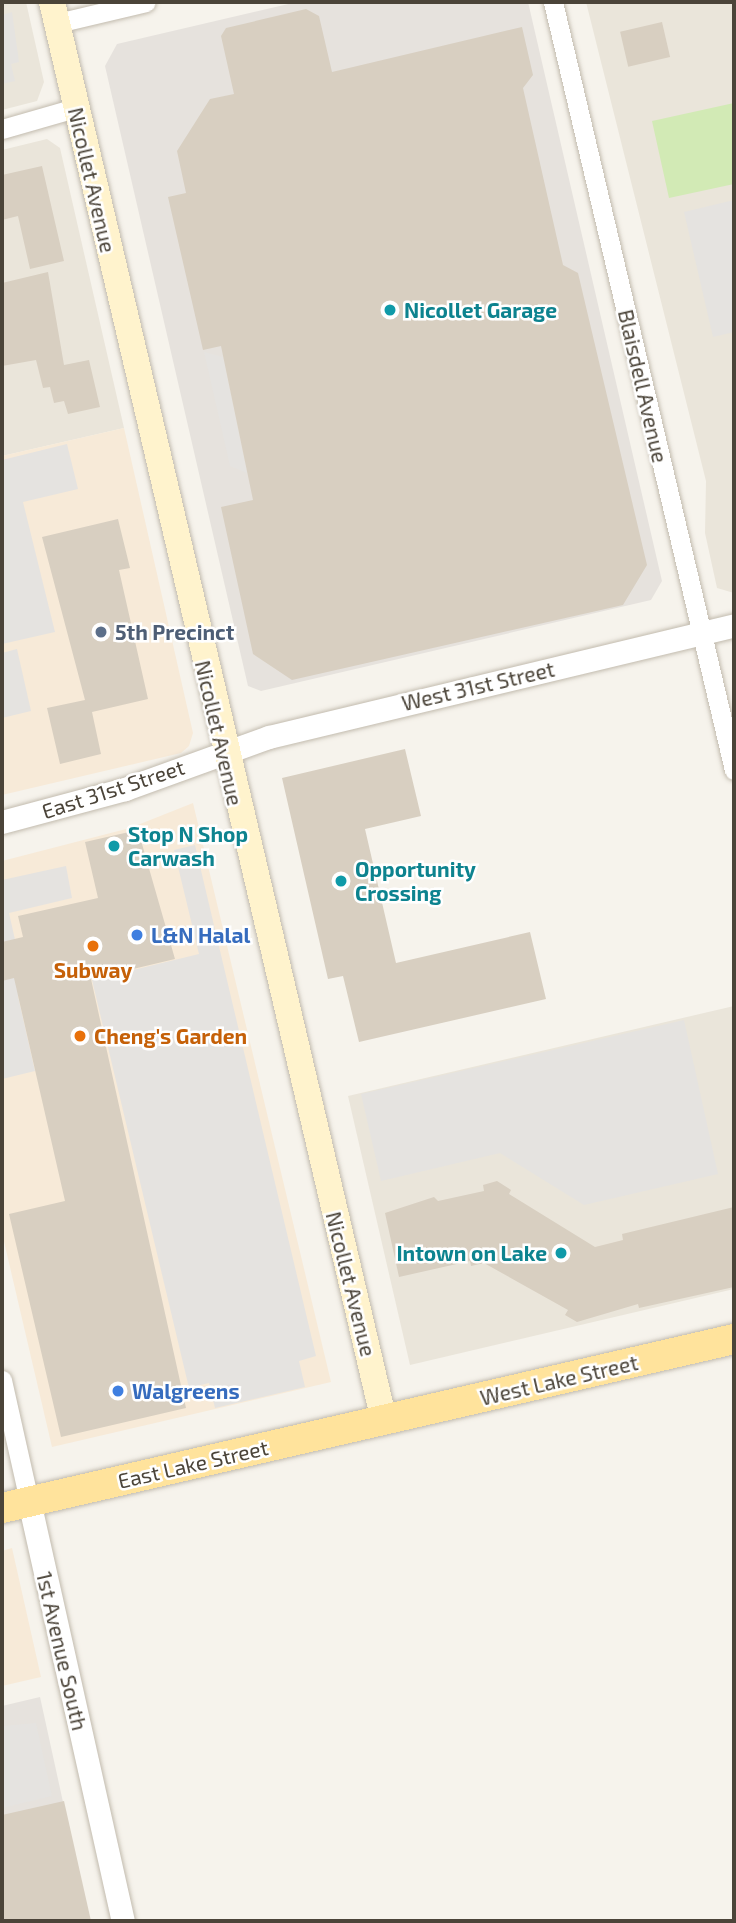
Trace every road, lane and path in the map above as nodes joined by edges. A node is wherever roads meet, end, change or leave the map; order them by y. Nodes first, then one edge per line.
1 (146, 2) edge
2 (553, 2) edge
3 (55, 12) edge
4 (75, 108) junction
5 (2, 129) edge
6 (734, 625) edge
7 (702, 633) junction
8 (223, 751) junction
9 (734, 770) edge
10 (2, 821) edge
11 (734, 1339) edge
12 (2, 1380) edge
13 (384, 1421) junction
14 (15, 1505) edge
15 (122, 1921) edge

1 - 3 street
2 - 7 street, Blaisdell Avenue
3 - 4 main road, Nicollet Avenue
4 - 5 street
4 - 8 main road, Nicollet Avenue
6 - 7 street, West 31st Street
7 - 8 street, West 31st Street
7 - 9 street, Blaisdell Avenue
8 - 10 street, East 31st Street
8 - 13 main road, Nicollet Avenue
11 - 13 main road, West Lake Street
12 - 14 street, 1st Avenue South
13 - 14 main road, East Lake Street
14 - 15 street, 1st Avenue South

